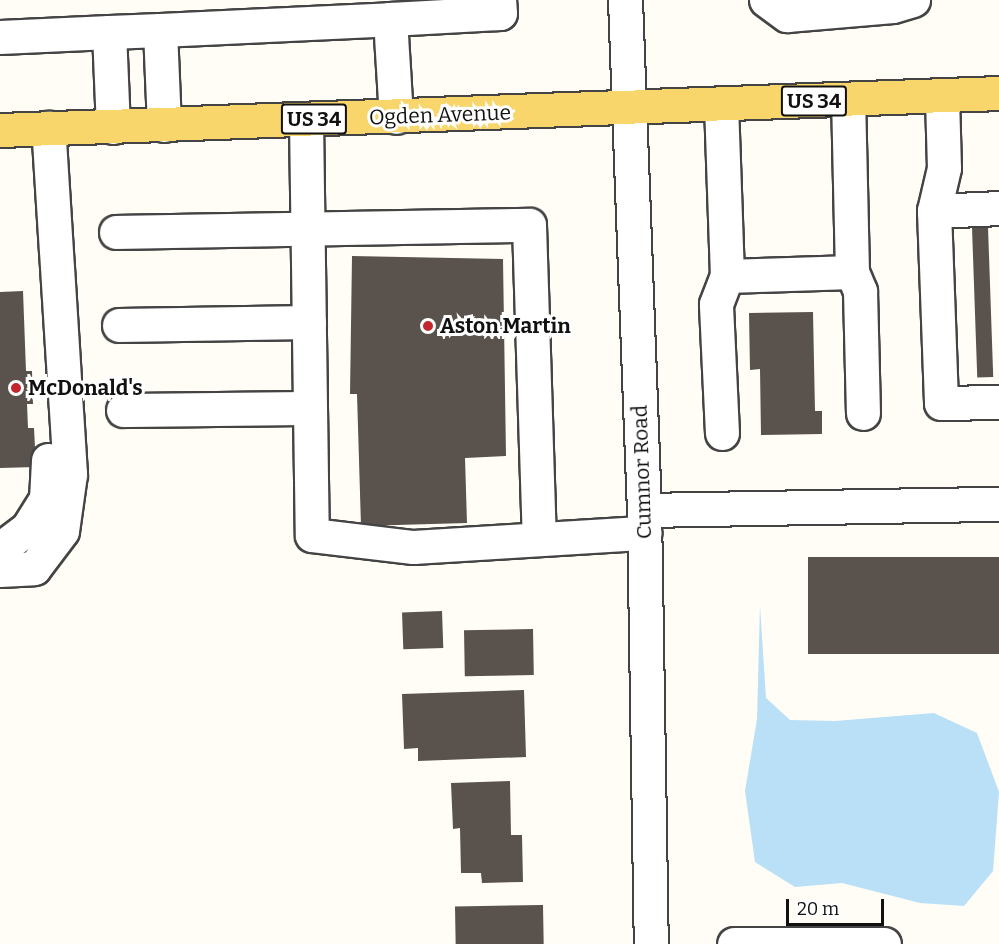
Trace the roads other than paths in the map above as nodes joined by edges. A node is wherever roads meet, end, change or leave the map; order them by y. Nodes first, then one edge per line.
1 (499, 0) edge
2 (625, 0) edge
3 (766, 0) edge
4 (913, 0) edge
5 (390, 19) junction
6 (160, 30) junction
7 (109, 32) junction
8 (0, 37) edge
9 (999, 93) edge
10 (942, 97) junction
11 (848, 100) junction
12 (721, 104) junction
13 (628, 108) junction
14 (396, 117) junction
15 (306, 120) junction
16 (164, 125) junction
17 (112, 127) junction
18 (48, 128) junction
19 (0, 130) edge
20 (999, 208) edge
21 (934, 211) junction
22 (308, 229) junction
23 (116, 232) dead end
24 (852, 272) junction
25 (727, 276) junction
26 (61, 312) junction
27 (309, 322) junction
28 (119, 325) dead end
29 (999, 402) edge
30 (310, 408) junction
31 (123, 410) dead end
32 (863, 413) dead end
33 (722, 433) dead end
34 (999, 504) edge
35 (645, 522) junction
36 (14, 524) edge
37 (539, 539) junction
38 (0, 549) edge
39 (0, 570) edge
40 (651, 944) edge
41 (734, 944) edge
42 (884, 944) edge

1 - 5 street
2 - 13 street, Cumnor Road
3 - 4 street
5 - 6 street
5 - 14 street
6 - 7 street
6 - 16 street
7 - 8 street
7 - 17 street
9 - 10 main road, US 34
10 - 11 main road, US 34
10 - 21 street
11 - 12 main road, US 34
11 - 24 street
12 - 13 main road, US 34
12 - 25 street
13 - 14 main road, Ogden Avenue / US 34
13 - 35 street, Cumnor Road
14 - 15 main road, Ogden Avenue / US 34
15 - 16 main road, Ogden Avenue / US 34
15 - 22 street
16 - 17 main road, Ogden Avenue / US 34
17 - 18 main road, Ogden Avenue / US 34
18 - 19 main road, Ogden Avenue / US 34
18 - 26 street
20 - 21 street
21 - 29 street
22 - 23 street
22 - 27 street
22 - 37 street
24 - 25 street
24 - 32 street
25 - 33 street
26 - 36 street
26 - 39 street
27 - 28 street
27 - 30 street
30 - 31 street
30 - 37 street
34 - 35 street
35 - 37 street
35 - 40 street, Cumnor Road
36 - 38 street
41 - 42 street

